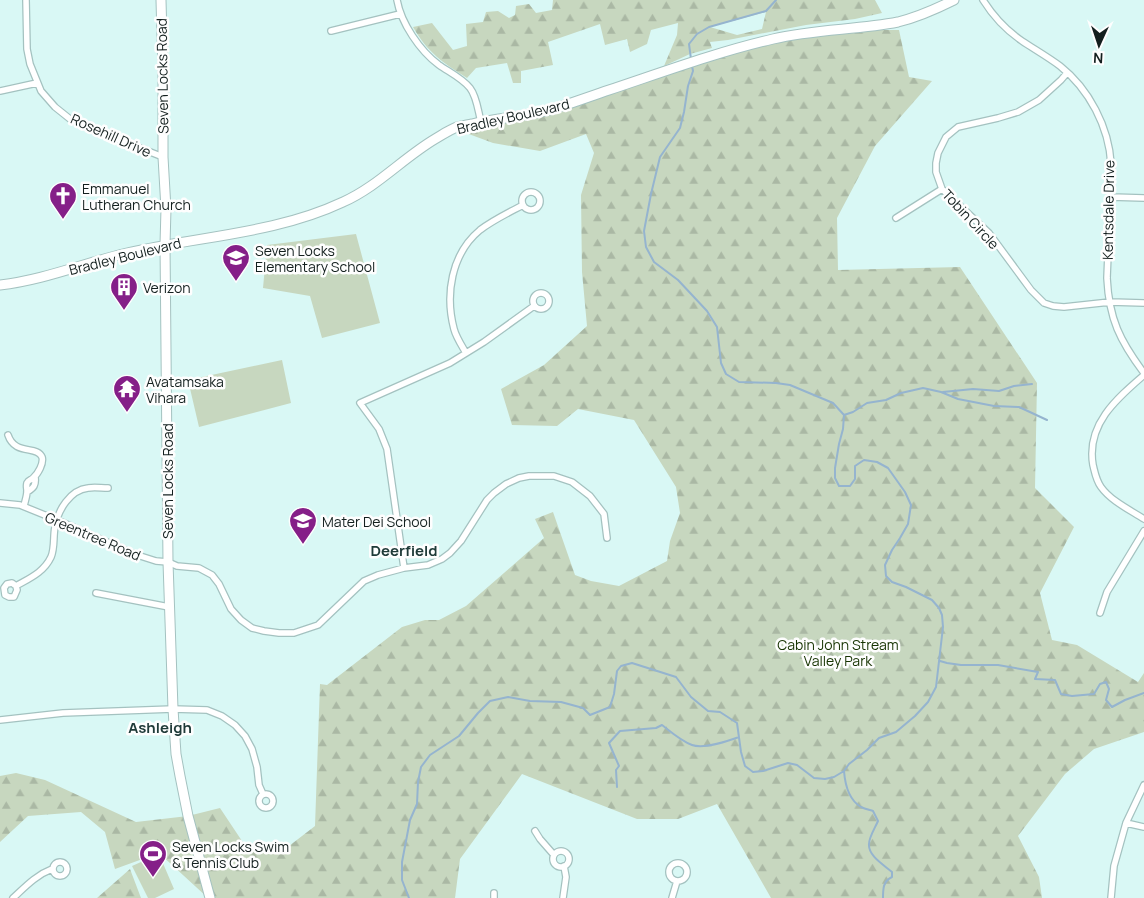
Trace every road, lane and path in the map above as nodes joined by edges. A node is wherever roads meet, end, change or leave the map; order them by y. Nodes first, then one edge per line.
1 (26, 0) edge
2 (161, 0) edge
3 (397, 0) edge
4 (954, 0) edge
5 (983, 0) edge
6 (400, 14) junction
7 (331, 31) dead end
8 (1067, 72) junction
9 (37, 83) junction
10 (0, 91) edge
11 (481, 122) junction
12 (163, 157) junction
13 (942, 189) junction
14 (1111, 196) junction
15 (1144, 198) edge
16 (523, 206) dead end
17 (896, 218) dead end
18 (165, 244) junction
19 (0, 285) edge
20 (1110, 302) junction
21 (1144, 302) edge
22 (534, 306) dead end
23 (466, 353) junction
24 (1144, 374) edge
25 (8, 435) dead end
26 (108, 488) dead end
27 (0, 503) edge
28 (24, 506) junction
29 (1144, 519) edge
30 (57, 520) junction
31 (1144, 531) edge
32 (607, 538) dead end
33 (168, 562) junction
34 (404, 568) junction
35 (16, 586) dead end
36 (96, 594) dead end
37 (169, 607) junction
38 (1100, 613) dead end
39 (173, 709) junction
40 (0, 720) edge
41 (1144, 784) edge
42 (263, 794) dead end
43 (1126, 822) junction
44 (1144, 827) edge
45 (535, 831) dead end
46 (554, 855) junction
47 (564, 866) junction
48 (52, 869) dead end
49 (677, 881) dead end
50 (13, 898) edge
51 (210, 898) edge
52 (563, 898) edge
53 (672, 898) edge
54 (1111, 898) edge

1 - 9 street, Rosehill Drive
2 - 12 main road, Seven Locks Road
3 - 6 street
4 - 11 main road, Bradley Boulevard
5 - 8 street, Kentsdale Drive
6 - 7 street
6 - 11 street
8 - 13 street, Tobin Circle
8 - 14 street, Kentsdale Drive
9 - 10 street
9 - 12 street, Rosehill Drive
11 - 18 main road, Bradley Boulevard
12 - 18 main road, Seven Locks Road
13 - 17 street
13 - 20 street, Tobin Circle
14 - 15 street
14 - 20 street, Kentsdale Drive
16 - 23 street
18 - 19 main road, Bradley Boulevard
18 - 33 main road, Seven Locks Road
20 - 21 street, Tobin Circle
20 - 24 street, Kentsdale Drive
22 - 23 street
23 - 34 street
24 - 29 street
25 - 28 street
26 - 30 street
27 - 28 street, Greentree Road
28 - 30 street, Greentree Road
30 - 33 street, Greentree Road
30 - 35 street
31 - 38 street
32 - 34 street, Greentree Road
33 - 34 street, Greentree Road
33 - 37 main road, Seven Locks Road
36 - 37 street
37 - 39 main road, Seven Locks Road
39 - 40 street
39 - 42 street
39 - 51 main road, Seven Locks Road
41 - 43 street
43 - 44 street
43 - 54 street
45 - 46 street
46 - 47 street
46 - 47 street
47 - 52 street
48 - 50 street
49 - 53 street

